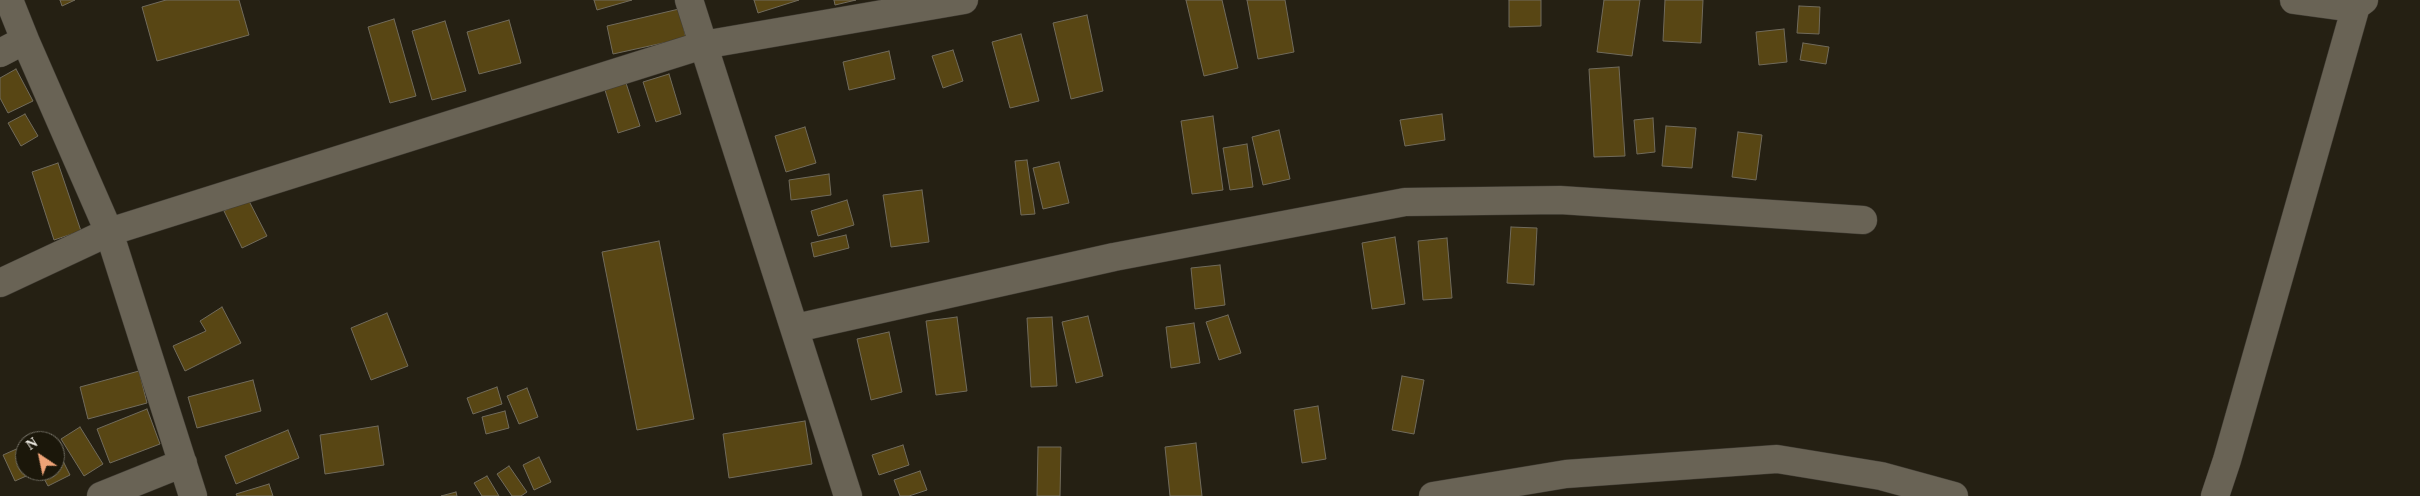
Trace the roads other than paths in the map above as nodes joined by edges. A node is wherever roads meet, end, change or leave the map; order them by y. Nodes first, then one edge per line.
1 (9, 0) edge
2 (689, 0) edge
3 (964, 0) edge
4 (2294, 0) edge
5 (2360, 3) edge
6 (26, 40) junction
7 (703, 45) junction
8 (0, 52) edge
9 (1863, 220) dead end
10 (109, 232) junction
11 (0, 283) edge
12 (796, 328) junction
13 (183, 463) junction
14 (101, 496) edge
15 (193, 496) edge
16 (848, 496) edge
17 (1433, 496) edge
18 (1954, 496) edge
19 (2215, 496) edge

1 - 6 street
2 - 7 street
3 - 7 street
4 - 5 street
5 - 19 street
6 - 8 street
6 - 10 street
7 - 10 street
7 - 12 street
9 - 12 street
10 - 11 street
10 - 13 street
12 - 16 street
13 - 14 street
13 - 15 street
17 - 18 street

